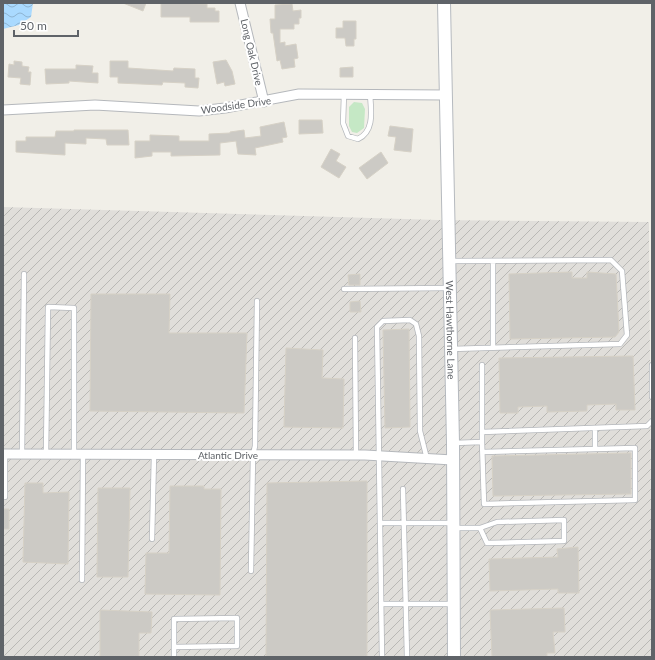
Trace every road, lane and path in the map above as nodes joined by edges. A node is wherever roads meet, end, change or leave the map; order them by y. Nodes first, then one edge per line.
1 (240, 3) edge
2 (444, 3) edge
3 (344, 94) junction
4 (370, 94) junction
5 (446, 95) junction
6 (264, 102) junction
7 (3, 110) edge
8 (494, 260) junction
9 (449, 261) junction
10 (24, 274) dead end
11 (450, 288) junction
12 (344, 289) dead end
13 (257, 301) dead end
14 (356, 338) dead end
15 (494, 347) junction
16 (451, 349) junction
17 (482, 365) dead end
18 (652, 365) edge
19 (652, 397) edge
20 (652, 421) edge
21 (595, 428) junction
22 (482, 432) junction
23 (482, 442) junction
24 (453, 443) junction
25 (595, 448) junction
26 (483, 452) junction
27 (4, 454) edge
28 (22, 454) junction
29 (46, 454) junction
30 (78, 455) junction
31 (154, 455) junction
32 (253, 455) junction
33 (356, 455) junction
34 (378, 456) junction
35 (427, 459) junction
36 (453, 460) junction
37 (403, 489) dead end
38 (3, 497) edge
39 (380, 523) junction
40 (404, 523) junction
41 (453, 525) junction
42 (480, 528) junction
43 (152, 539) dead end
44 (251, 571) dead end
45 (82, 580) dead end
46 (381, 604) junction
47 (406, 604) junction
48 (454, 604) junction
49 (174, 647) junction
50 (174, 657) edge
51 (382, 657) edge
52 (408, 657) edge
53 (454, 657) edge

1 - 6 street, Long Oak Drive
2 - 5 street, West Hawthorne Lane
3 - 4 street, Woodside Drive
3 - 4 lane
3 - 6 street, Woodside Drive
4 - 5 street, Woodside Drive
5 - 9 street, West Hawthorne Lane
6 - 7 street, Woodside Drive
8 - 9 lane
8 - 15 lane
8 - 15 lane
9 - 11 street, West Hawthorne Lane
10 - 28 lane
11 - 12 lane
11 - 16 street, West Hawthorne Lane
13 - 32 lane
14 - 33 lane
15 - 16 lane
16 - 24 street, West Hawthorne Lane
17 - 22 lane
18 - 19 lane
20 - 21 lane
21 - 22 lane
21 - 25 lane
22 - 23 lane
23 - 24 lane
23 - 26 lane
24 - 36 street, West Hawthorne Lane
25 - 26 lane
25 - 26 lane
27 - 28 street, Atlantic Drive
27 - 38 lane
28 - 29 street, Atlantic Drive
29 - 30 street, Atlantic Drive
29 - 30 lane
30 - 31 street, Atlantic Drive
30 - 45 lane
31 - 32 street, Atlantic Drive
31 - 43 lane
32 - 33 street, Atlantic Drive
32 - 44 lane
33 - 34 street, Atlantic Drive
34 - 35 street, Atlantic Drive
34 - 35 lane
34 - 39 lane
35 - 36 street, Atlantic Drive
36 - 41 street, West Hawthorne Lane
37 - 40 lane
39 - 40 lane
39 - 46 lane
40 - 41 lane
40 - 47 lane
41 - 42 lane
41 - 48 street, West Hawthorne Lane
42 - 42 lane
46 - 47 lane
46 - 51 lane
47 - 48 lane
47 - 52 lane
48 - 53 street, West Hawthorne Lane
49 - 49 lane
49 - 50 lane

